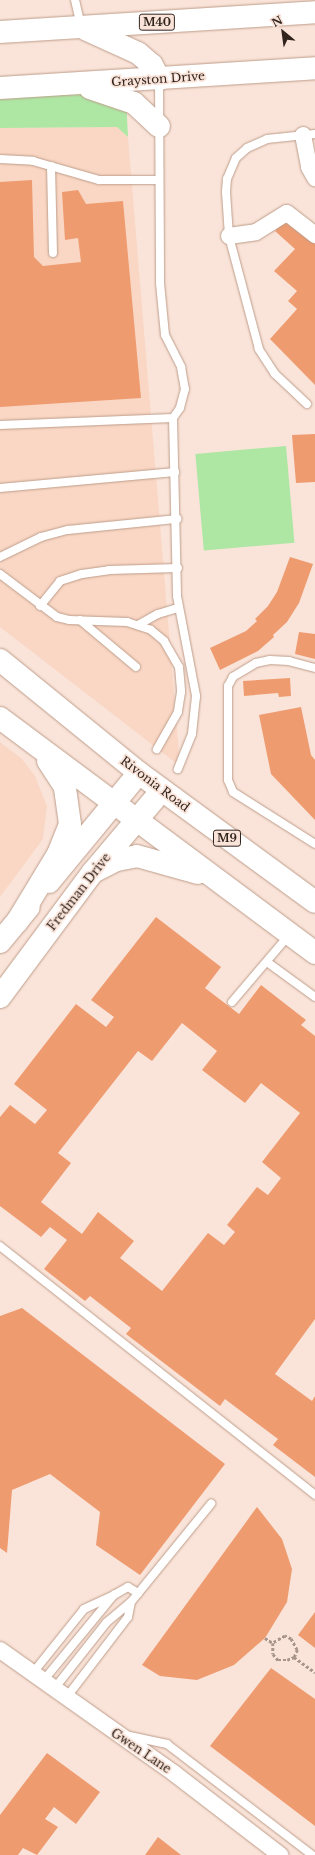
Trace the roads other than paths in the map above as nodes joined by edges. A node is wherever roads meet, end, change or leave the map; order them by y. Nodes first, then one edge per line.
1 (75, 0) edge
2 (315, 12) edge
3 (81, 27) junction
4 (0, 32) edge
5 (315, 68) edge
6 (159, 79) junction
7 (70, 84) junction
8 (0, 88) edge
9 (159, 126) junction
10 (309, 135) edge
11 (0, 159) edge
12 (51, 166) junction
13 (315, 178) edge
14 (159, 180) junction
15 (315, 235) edge
16 (229, 236) junction
17 (53, 253) dead end
18 (307, 404) dead end
19 (173, 418) junction
20 (0, 426) edge
21 (175, 472) junction
22 (0, 488) edge
23 (177, 520) junction
24 (0, 557) edge
25 (178, 568) junction
26 (0, 574) edge
27 (40, 606) junction
28 (178, 608) junction
29 (80, 620) junction
30 (138, 625) junction
31 (0, 660) edge
32 (136, 667) dead end
33 (315, 668) edge
34 (0, 718) edge
35 (26, 738) junction
36 (157, 749) dead end
37 (178, 769) dead end
38 (139, 774) junction
39 (162, 790) junction
40 (114, 803) junction
41 (137, 819) junction
42 (315, 844) edge
43 (93, 872) junction
44 (216, 879) junction
45 (315, 902) edge
46 (17, 922) junction
47 (289, 935) junction
48 (0, 942) edge
49 (315, 953) edge
50 (267, 962) junction
51 (0, 997) edge
52 (315, 997) edge
53 (232, 1002) dead end
54 (0, 1246) edge
55 (315, 1495) edge
56 (211, 1504) dead end
57 (138, 1593) junction
58 (114, 1595) junction
59 (131, 1602) junction
60 (0, 1650) edge
61 (49, 1686) junction
62 (117, 1734) junction
63 (280, 1855) edge
64 (312, 1855) edge

1 - 3 lane
2 - 3 main road, M40
3 - 4 main road, M40
3 - 6 main road
5 - 6 main road, Grayston Drive
6 - 7 main road, Grayston Drive
6 - 9 lane
7 - 8 main road, Grayston Drive
7 - 9 main road
9 - 14 lane
10 - 13 street
10 - 16 lane
11 - 12 lane
12 - 14 lane
12 - 17 lane
14 - 19 lane
15 - 16 street
16 - 18 lane
19 - 20 lane
19 - 21 lane
21 - 22 lane
21 - 23 lane
23 - 24 lane
23 - 25 lane
25 - 27 lane
25 - 28 lane
26 - 27 lane
27 - 29 lane
28 - 30 lane
28 - 37 lane
29 - 30 lane
29 - 32 lane
30 - 36 lane
31 - 38 main road, Rivonia Road / M9
33 - 42 lane
34 - 35 main road
35 - 40 main road
35 - 46 main road
38 - 39 main road, Rivonia Road / M9
38 - 40 main road
39 - 41 main road, Fredman Drive
39 - 45 main road, Rivonia Road / M9
40 - 41 main road
40 - 46 main road
41 - 43 main road, Fredman Drive
41 - 44 main road
43 - 44 main road
43 - 51 main road, Fredman Drive
44 - 47 main road
46 - 48 main road
47 - 49 main road
47 - 50 lane
50 - 52 lane
50 - 53 lane
54 - 55 lane
56 - 57 lane
57 - 58 lane
57 - 59 lane
58 - 61 lane
58 - 61 lane
59 - 61 lane
59 - 61 lane
60 - 61 street, Gwen Lane
61 - 62 street, Gwen Lane
62 - 63 street, Gwen Lane
62 - 64 lane

